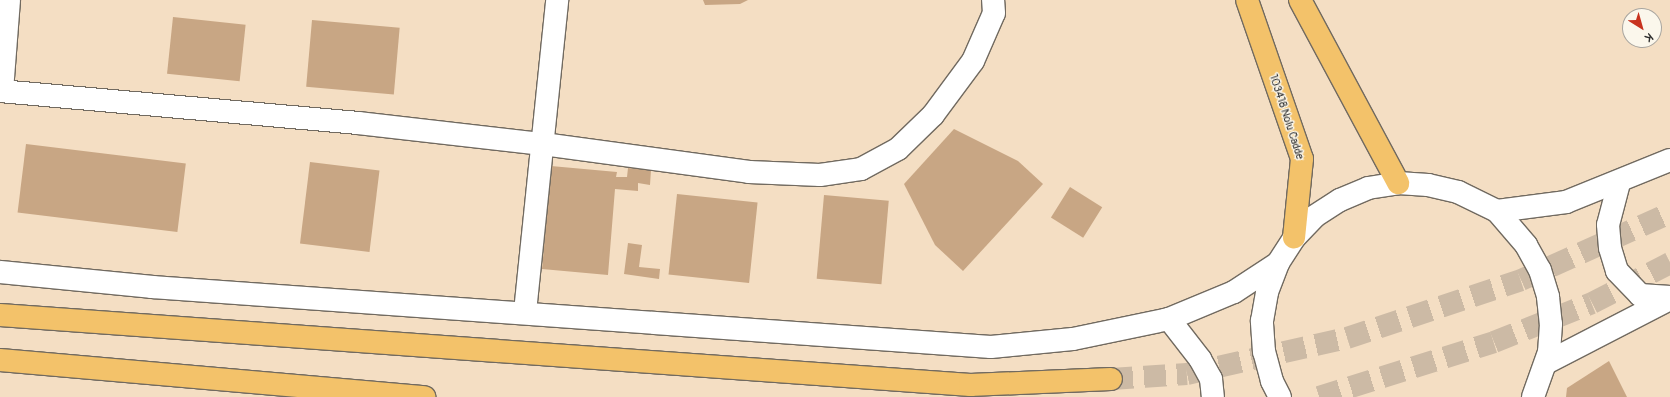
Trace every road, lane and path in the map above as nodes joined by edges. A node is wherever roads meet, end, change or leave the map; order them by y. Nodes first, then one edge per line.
1 (9, 0) edge
2 (557, 0) edge
3 (993, 0) edge
4 (1247, 0) edge
5 (1300, 0) edge
6 (1, 91) edge
7 (543, 144) junction
8 (1670, 160) edge
9 (1398, 183) junction
10 (1619, 183) junction
11 (1497, 211) junction
12 (1294, 238) junction
13 (1278, 263) junction
14 (0, 272) edge
15 (1670, 298) edge
16 (525, 312) junction
17 (0, 315) edge
18 (1169, 319) junction
19 (0, 360) edge
20 (1546, 364) junction
21 (1111, 379) tunnel mouth
22 (424, 397) edge
23 (1214, 397) edge
24 (1280, 397) edge
25 (1533, 397) edge

1 - 6 street
2 - 7 street
3 - 7 street
4 - 12 main road, 103418 Nolu Cadde
5 - 9 main road
6 - 7 street
7 - 16 street
8 - 10 street
9 - 11 street
9 - 12 street
10 - 11 street
10 - 15 street
11 - 20 street
12 - 13 street
13 - 18 street
13 - 24 street
14 - 16 street
15 - 20 street
16 - 18 street
17 - 21 main road
18 - 23 street
19 - 22 main road
20 - 25 street

